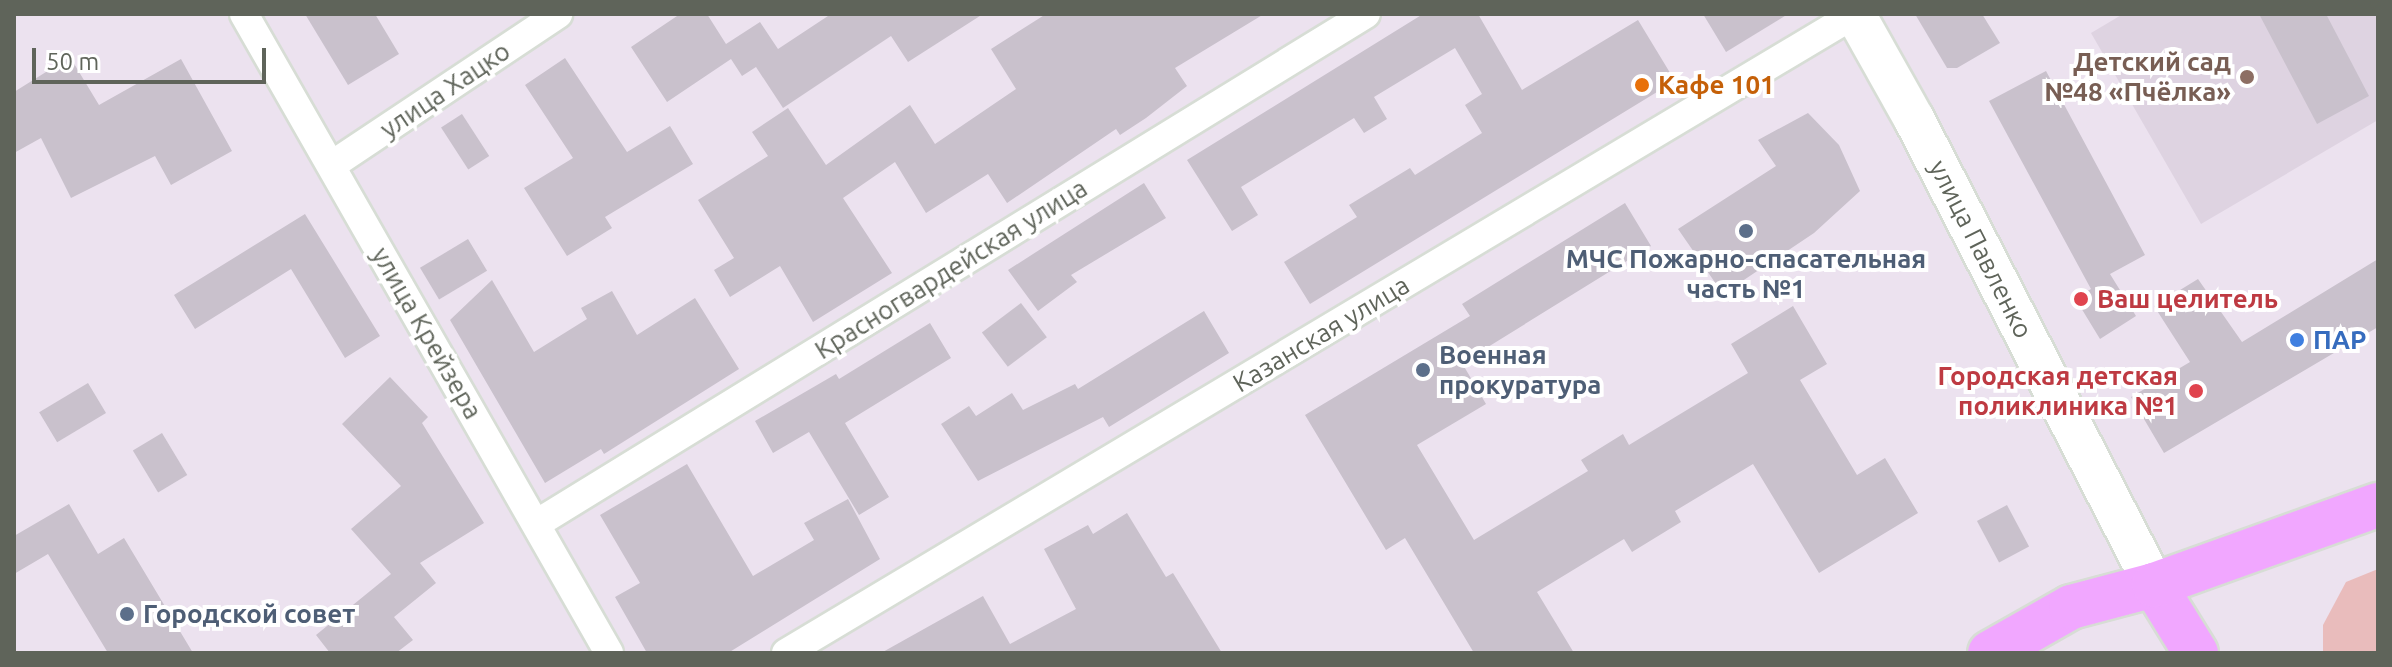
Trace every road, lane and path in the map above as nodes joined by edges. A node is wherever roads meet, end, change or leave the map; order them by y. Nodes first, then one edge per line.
1 (244, 14) edge
2 (558, 14) edge
3 (1366, 14) edge
4 (1855, 14) edge
5 (332, 165) junction
6 (2378, 505) edge
7 (536, 524) junction
8 (2154, 585) junction
9 (609, 653) edge
10 (786, 653) edge
11 (1990, 653) edge
12 (2196, 653) edge

1 - 5 street, улица Крейзера
2 - 5 street, улица Хацко
3 - 7 street, Красногвардейская улица
4 - 8 main road, улица Павленко
4 - 10 street, Казанская улица
5 - 7 street, улица Крейзера
6 - 8 main road
7 - 9 street, улица Крейзера
8 - 11 main road
8 - 12 main road, улица Павленко

